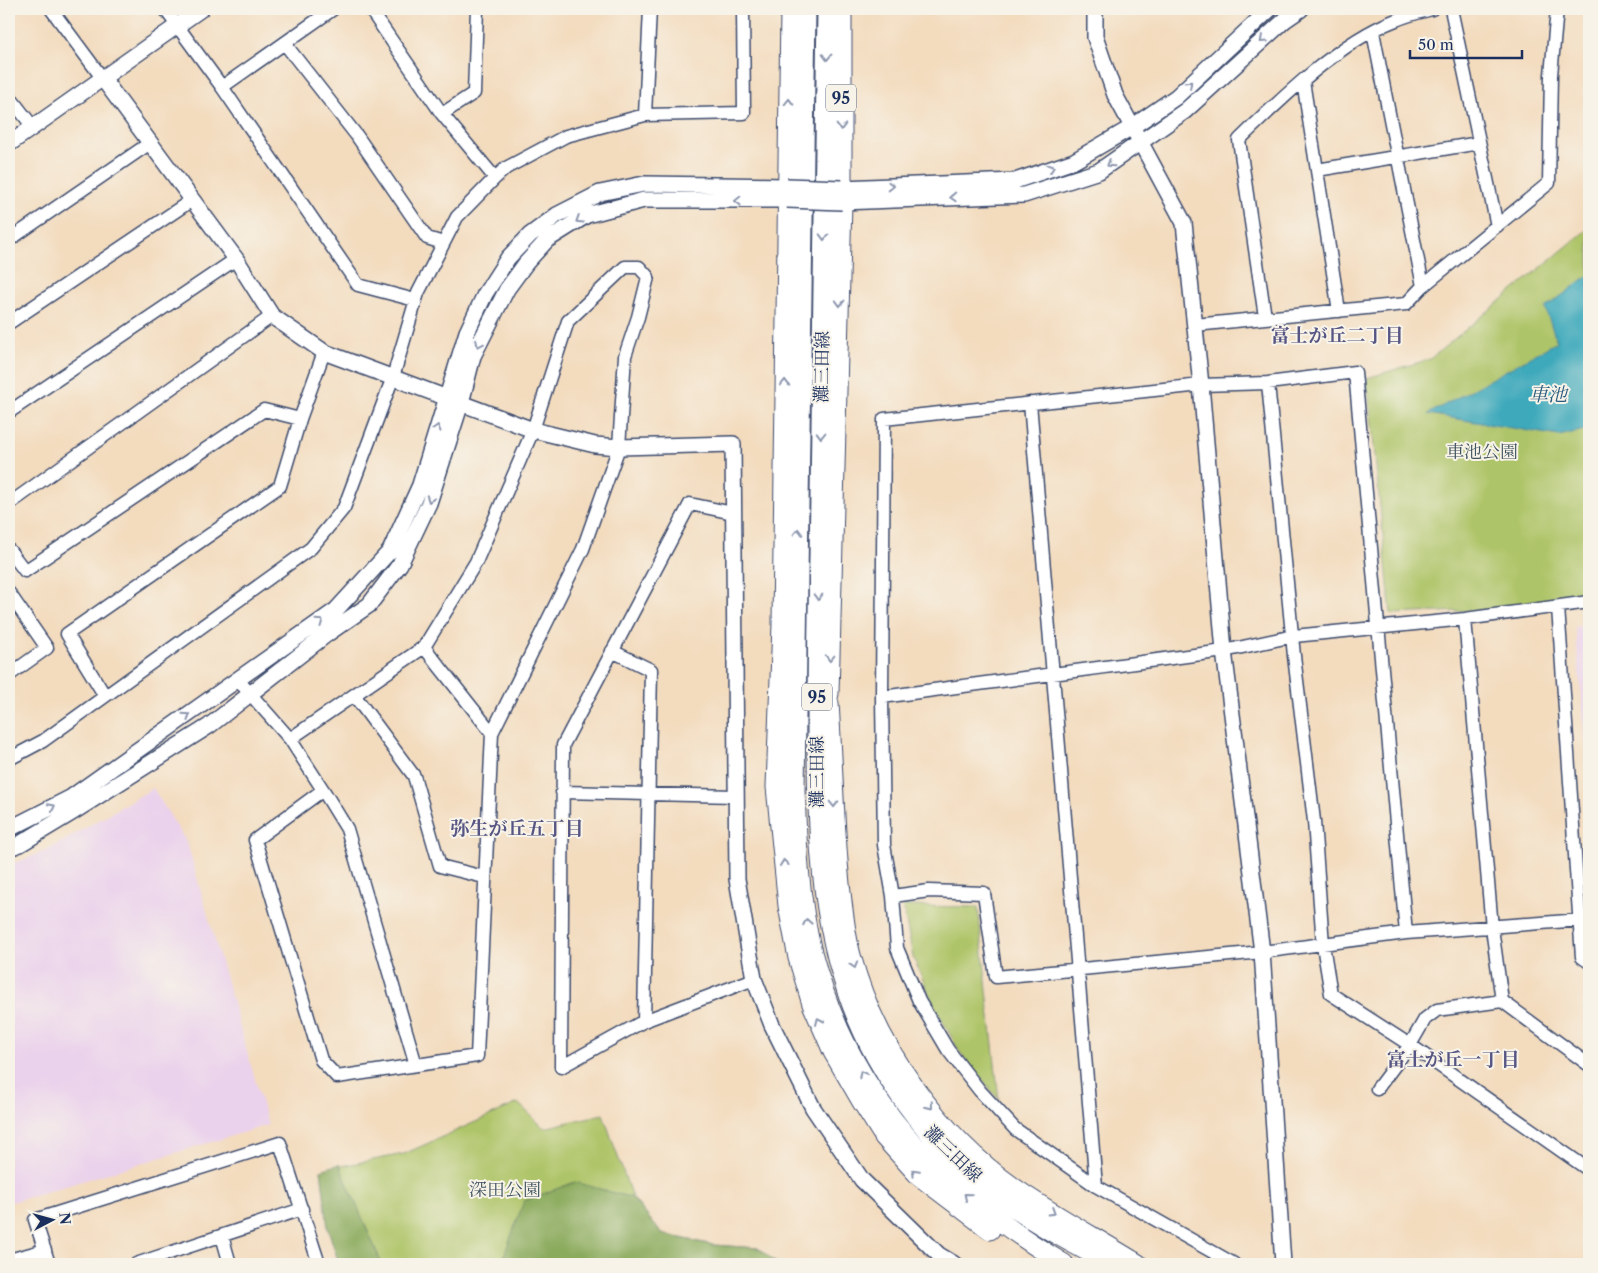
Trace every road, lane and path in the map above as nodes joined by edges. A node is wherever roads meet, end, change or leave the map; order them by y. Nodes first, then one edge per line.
1 (51, 9) edge
2 (165, 9) edge
3 (201, 9) edge
4 (333, 9) edge
5 (370, 9) edge
6 (477, 9) edge
7 (650, 9) edge
8 (743, 9) edge
9 (790, 9) edge
10 (806, 9) edge
11 (828, 9) edge
12 (842, 9) edge
13 (1095, 9) edge
14 (1270, 9) edge
15 (1301, 9) edge
16 (1432, 9) edge
17 (1451, 9) edge
18 (1557, 9) edge
19 (177, 26) junction
20 (1373, 32) junction
21 (285, 44) junction
22 (103, 80) junction
23 (1303, 81) junction
24 (222, 86) junction
25 (9, 96) edge
26 (442, 114) junction
27 (645, 115) junction
28 (34, 127) junction
29 (1132, 127) junction
30 (150, 143) junction
31 (1142, 143) junction
32 (1479, 143) junction
33 (9, 144) edge
34 (1398, 157) junction
35 (1317, 170) junction
36 (495, 178) junction
37 (787, 193) junction
38 (842, 195) junction
39 (192, 200) junction
40 (1496, 226) junction
41 (9, 240) edge
42 (443, 243) junction
43 (236, 259) junction
44 (1423, 286) junction
45 (415, 300) junction
46 (1339, 310) junction
47 (272, 316) junction
48 (1265, 317) junction
49 (9, 323) edge
50 (1195, 325) junction
51 (324, 352) junction
52 (393, 377) junction
53 (1268, 383) junction
54 (1201, 385) junction
55 (445, 398) junction
56 (461, 403) junction
57 (1030, 403) junction
58 (9, 412) edge
59 (300, 419) junction
60 (533, 430) junction
61 (620, 447) junction
62 (9, 504) edge
63 (733, 513) junction
64 (9, 550) edge
65 (9, 592) edge
66 (1589, 602) edge
67 (1558, 607) junction
68 (1465, 618) junction
69 (782, 624) junction
70 (1379, 627) junction
71 (1294, 636) junction
72 (424, 647) junction
73 (1224, 650) junction
74 (612, 651) junction
75 (9, 675) edge
76 (1052, 675) junction
77 (238, 680) junction
78 (250, 694) junction
79 (354, 695) junction
80 (105, 696) junction
81 (882, 697) junction
82 (829, 702) junction
83 (492, 733) junction
84 (290, 739) junction
85 (9, 759) edge
86 (324, 790) junction
87 (795, 791) junction
88 (562, 792) junction
89 (647, 792) junction
90 (735, 796) junction
91 (817, 822) junction
92 (9, 829) edge
93 (9, 848) edge
94 (484, 877) junction
95 (892, 896) junction
96 (1581, 920) junction
97 (1492, 928) junction
98 (1406, 933) junction
99 (1324, 945) junction
100 (1262, 952) junction
101 (1589, 962) edge
102 (1077, 969) junction
103 (754, 979) junction
104 (1502, 1002) junction
105 (644, 1021) junction
106 (1410, 1045) junction
107 (416, 1065) junction
108 (1589, 1065) edge
109 (1377, 1089) dead end
110 (1589, 1170) edge
111 (1096, 1186) junction
112 (302, 1209) junction
113 (1049, 1230) junction
114 (222, 1236) junction
115 (45, 1250) junction
116 (9, 1260) edge
117 (1281, 1263) edge
118 (49, 1264) edge
119 (137, 1264) edge
120 (230, 1264) edge
121 (319, 1264) edge
122 (954, 1264) edge
123 (1038, 1264) edge
124 (1064, 1264) edge
125 (1111, 1264) edge
126 (1128, 1264) edge
127 (1138, 1264) edge
128 (1234, 1264) edge

1 - 22 street
2 - 19 street
3 - 19 street
4 - 21 street
5 - 26 street
6 - 26 street
7 - 27 street
8 - 27 street
37 -> 9 main road, 95
87 -> 10 main road, 灘三田線 / 95
11 -> 91 main road, 灘三田線 / 95
12 -> 38 main road, 95
13 - 29 street
29 -> 14 street
15 -> 31 street
16 - 20 street
17 - 32 street
18 - 40 street
19 - 22 street
19 - 24 street
20 - 23 street
20 - 34 street
21 - 24 street
21 - 42 street
22 - 28 street
22 - 30 street
23 - 35 street
23 - 48 street
24 - 45 street
25 - 28 street
26 - 36 street
27 - 36 street
28 - 33 street
29 - 31 street
38 -> 29 street
30 - 39 street
30 - 41 street
31 -> 38 street
31 - 50 street
32 - 34 street
32 - 40 street
34 - 35 street
34 - 44 street
35 - 46 street
36 - 42 street
37 - 38 street, bridge
37 - 55 street
37 -> 56 street
69 -> 37 main road, 95
38 -> 82 main road, 95
39 - 43 street
39 - 49 street
40 - 44 street
42 - 45 street
43 - 47 street
43 - 58 street
44 - 46 street
45 - 52 street
46 - 48 street
47 - 51 street
47 - 62 street
48 - 50 street
50 - 54 street
51 - 52 street
51 - 59 street
52 - 55 street
52 - 80 street
53 - 54 street
53 - 70 street
53 - 71 street
54 - 57 street
54 - 73 street
55 - 56 street
77 -> 55 street
56 - 60 street
56 -> 78 street
57 - 76 street
57 - 81 street
59 - 64 street
59 - 80 street
60 - 61 street
60 - 61 street
60 - 72 street
61 - 63 street
61 - 83 street
63 - 74 street
63 - 90 street
65 - 75 street
66 - 67 street
67 - 68 street
67 - 96 street
68 - 70 street
68 - 97 street
69 - 87 main road, 95
123 -> 69 main road, 95
70 - 71 street
70 - 98 street
71 - 73 street
71 - 99 street
72 - 79 street
72 - 83 street
73 - 76 street
73 - 100 street
74 - 88 street
74 - 89 street
76 - 81 street
76 - 102 street
77 - 78 street
92 -> 77 street
78 - 84 street
78 - 93 street
79 - 84 street
79 - 94 street
80 - 85 street
81 - 95 street
82 - 91 main road, 95
82 -> 127 main road, 95
83 - 94 street
84 - 86 street
86 - 107 street
86 - 107 street
124 -> 87 main road, 灘三田線 / 95
88 - 89 street
88 - 105 street
89 - 90 street
89 - 105 street
90 - 103 street
91 - 113 main road, 灘三田線 / 95
94 - 107 street
95 - 102 street
95 - 111 street
96 - 97 street
96 - 101 street
97 - 98 street
97 - 104 street
98 - 99 street
99 - 100 street
99 - 106 street
100 - 102 street
100 - 117 street
102 - 111 street
103 - 105 street
103 - 122 street
104 - 106 street
104 - 108 street
106 - 109 street
106 - 110 street
111 - 128 street
112 - 114 street
112 - 115 street
112 - 121 street
113 - 125 main road, 灘三田線 / 95
113 - 126 main road, 95
114 - 119 street
114 - 120 street
115 - 116 street
115 - 118 street

